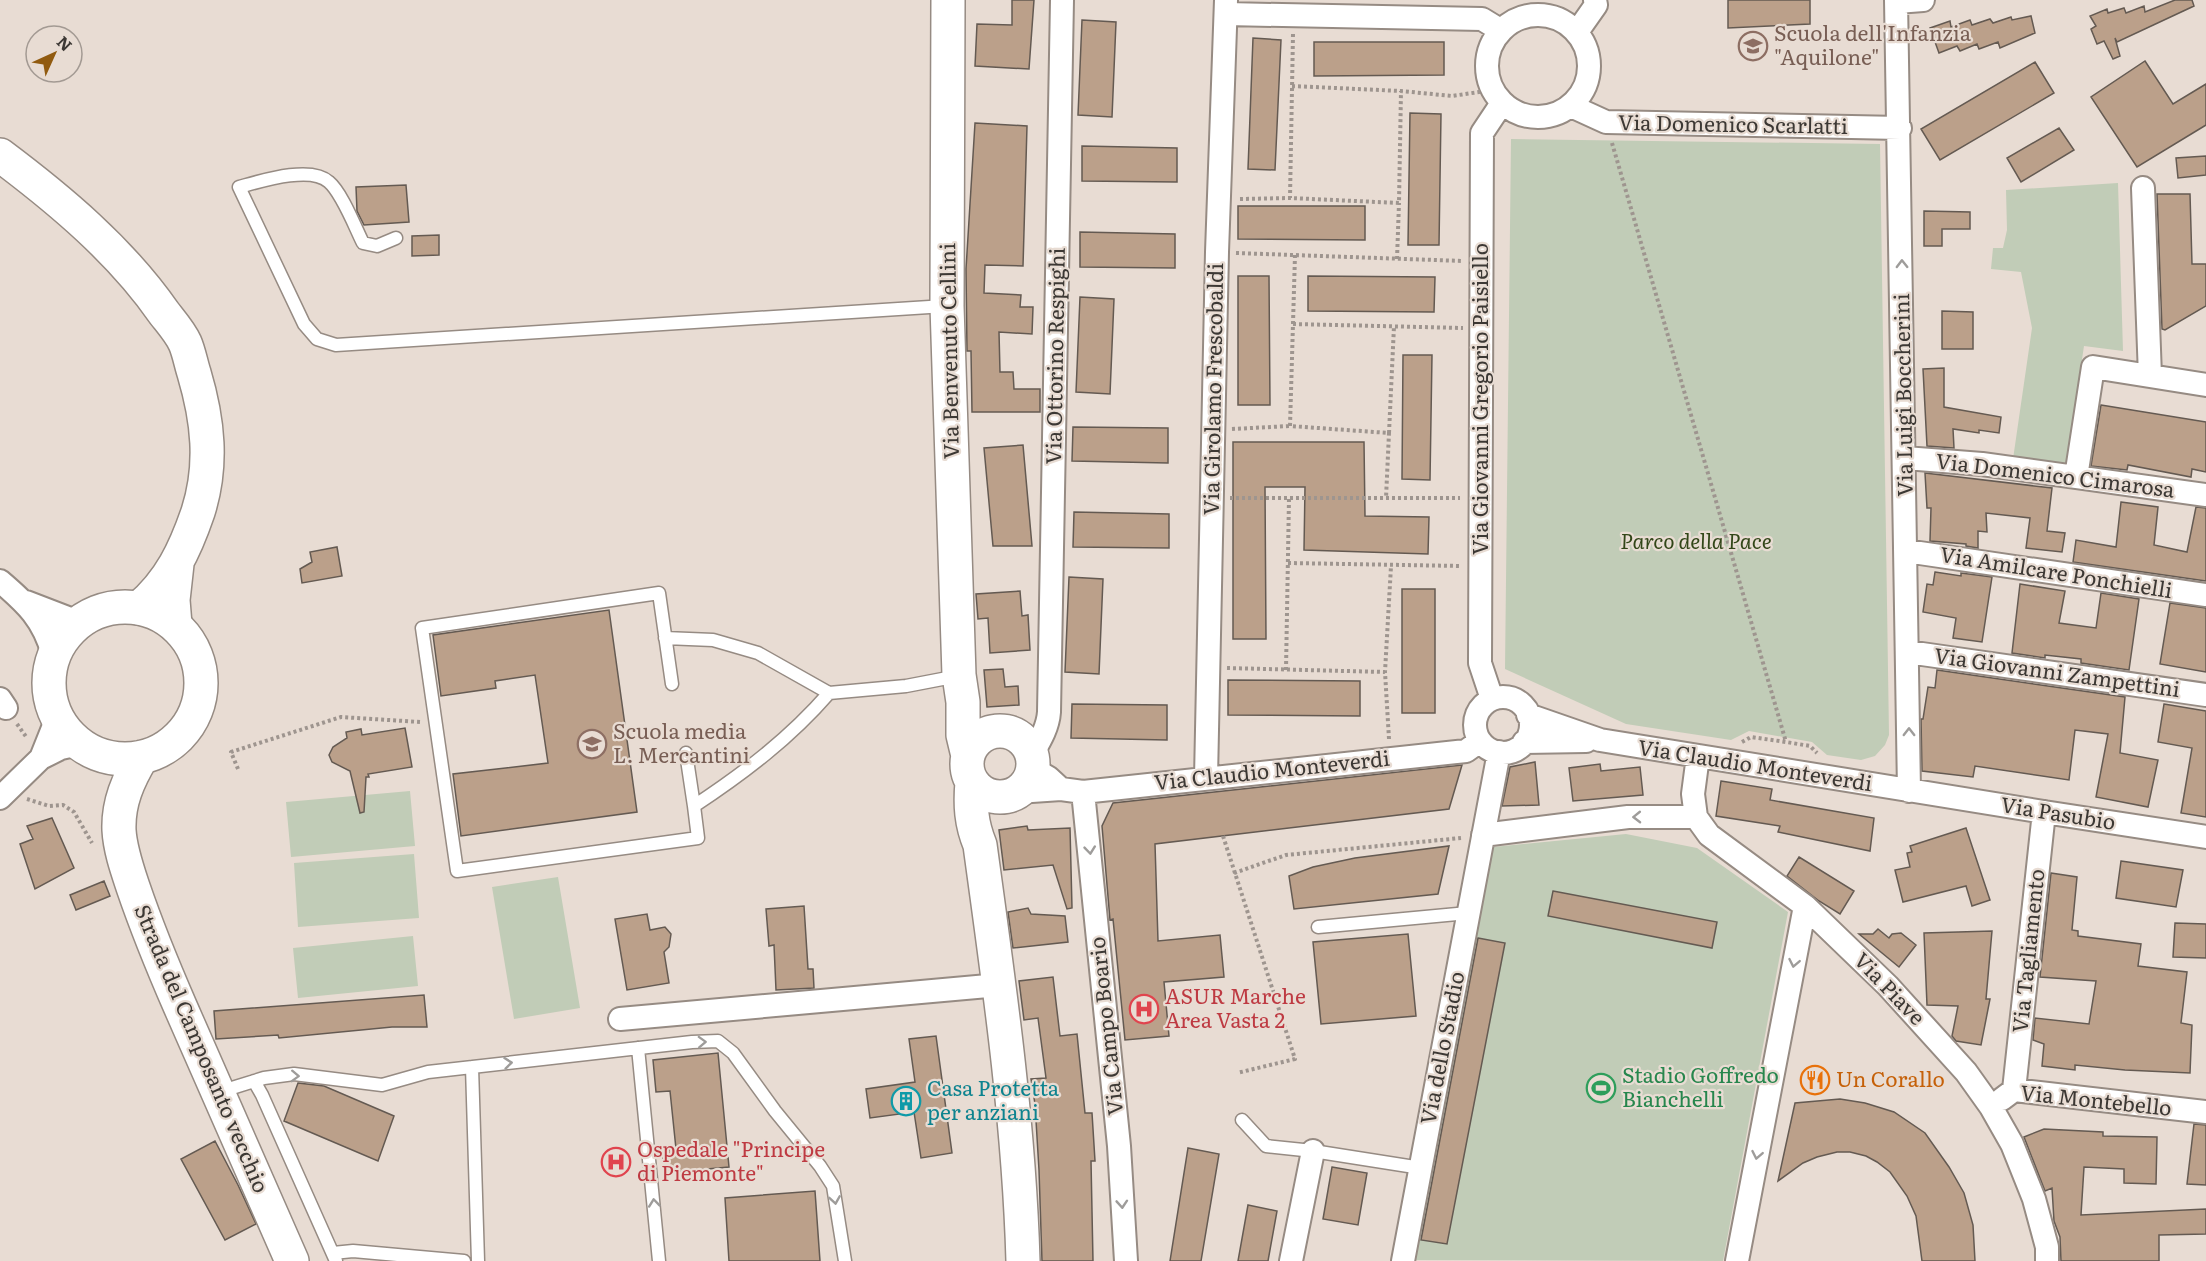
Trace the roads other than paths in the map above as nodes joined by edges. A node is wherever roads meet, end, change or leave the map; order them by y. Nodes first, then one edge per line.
1 (948, 0) edge
2 (1062, 0) edge
3 (1596, 0) edge
4 (1923, 0) edge
5 (1896, 1) edge
6 (1226, 7) edge
7 (1500, 30) junction
8 (1577, 32) junction
9 (1497, 96) junction
10 (1571, 106) junction
11 (1899, 128) junction
12 (0, 155) edge
13 (2143, 188) dead end
14 (396, 238) dead end
15 (947, 306) junction
16 (2150, 376) junction
17 (2206, 385) edge
18 (1905, 458) junction
19 (2076, 477) junction
20 (2206, 495) edge
21 (1906, 551) junction
22 (177, 564) junction
23 (0, 581) edge
24 (2206, 596) edge
25 (23, 601) junction
26 (139, 608) junction
27 (78, 622) junction
28 (175, 625) junction
29 (665, 638) junction
30 (1908, 652) junction
31 (53, 654) junction
32 (672, 684) dead end
33 (961, 688) junction
34 (829, 693) junction
35 (2206, 695) edge
36 (1492, 699) junction
37 (1528, 715) junction
38 (57, 718) junction
39 (1600, 740) junction
40 (1524, 742) junction
41 (79, 744) junction
42 (1489, 747) junction
43 (686, 753) dead end
44 (1698, 756) junction
45 (109, 757) junction
46 (142, 757) junction
47 (975, 757) junction
48 (41, 758) junction
49 (1021, 771) junction
50 (1206, 778) junction
51 (1072, 790) junction
52 (1909, 791) junction
53 (3, 795) edge
54 (122, 798) junction
55 (694, 806) junction
56 (2044, 812) junction
57 (1696, 816) junction
58 (1483, 836) junction
59 (2206, 837) edge
60 (980, 845) junction
61 (1805, 906) junction
62 (1468, 913) junction
63 (1318, 927) dead end
64 (999, 985) junction
65 (620, 1019) dead end
66 (638, 1048) junction
67 (472, 1067) junction
68 (254, 1081) junction
69 (2014, 1090) junction
70 (218, 1093) junction
71 (1991, 1107) junction
72 (2206, 1112) edge
73 (1242, 1120) dead end
74 (1312, 1150) junction
75 (1421, 1168) junction
76 (334, 1257) edge
77 (292, 1261) edge
78 (464, 1261) edge
79 (478, 1261) edge
80 (659, 1261) edge
81 (846, 1261) edge
82 (1023, 1261) edge
83 (1126, 1261) edge
84 (1291, 1261) edge
85 (1403, 1261) edge
86 (1737, 1261) edge
87 (2048, 1261) edge

1 - 15 street, Via Benvenuto Cellini
2 - 49 street, Via Ottorino Respighi
3 - 8 street
4 - 5 street
5 - 11 street, Via Luigi Boccherini
6 - 7 street
6 - 50 street, Via Girolamo Frescobaldi
7 - 8 street
7 - 9 street
8 - 10 street
9 - 10 street
9 - 36 street, Via Giovanni Gregorio Paisiello
10 - 11 street, Via Domenico Scarlatti
18 -> 11 street, Via Luigi Boccherini
12 - 22 street
13 - 16 street
14 - 15 lane
15 - 33 street, Via Benvenuto Cellini
16 - 17 street
16 - 19 street
18 - 19 street, Via Domenico Cimarosa
18 - 21 street, Via Luigi Boccherini
19 - 20 street, Via Domenico Cimarosa
21 - 24 street, Via Amilcare Ponchielli
21 - 30 street, Via Luigi Boccherini
22 - 26 street
22 - 28 street
23 - 25 street
25 - 27 street
25 - 31 street
26 - 27 street
26 - 28 street
27 - 31 street
28 - 46 street
29 - 32 lane
29 - 34 lane
29 - 55 lane
30 - 35 street, Via Giovanni Zampettini
52 -> 30 street, Via Luigi Boccherini
31 - 38 street
33 - 34 lane
33 - 47 street
34 - 55 lane
36 - 37 street
36 - 42 street
37 - 39 street, Via Claudio Monteverdi
37 - 40 street
38 - 41 street
38 - 48 street
39 - 40 street, Via Claudio Monteverdi
39 - 44 street, Via Claudio Monteverdi
40 - 42 street
41 - 45 street
41 - 48 street
42 - 50 street, Via Claudio Monteverdi
42 - 58 street, Via dello Stadio
43 - 55 lane
44 - 52 street, Via Claudio Monteverdi
44 - 57 street
45 - 46 street
45 - 54 street, Strada del Camposanto vecchio
46 - 54 street, Strada del Camposanto vecchio
47 - 49 street
47 - 49 street
47 - 60 street
48 - 53 street
49 - 51 street, Via Claudio Monteverdi
49 - 60 street
50 - 51 street, Via Claudio Monteverdi
51 -> 83 street, Via Campo Boario
52 - 56 street, Via Pasubio
54 - 70 street, Strada del Camposanto vecchio
56 - 59 street, Via Pasubio
56 - 69 street, Via Tagliamento
57 -> 58 street
57 - 61 street, Via Piave
58 - 62 street, Via dello Stadio
60 - 64 street
61 - 71 street, Via Piave
61 -> 86 street
62 - 63 lane
62 - 75 street, Via dello Stadio
64 - 65 street
64 - 82 street
67 -> 66 lane
80 -> 66 lane
66 -> 81 lane
68 -> 67 lane
67 - 79 lane
68 - 70 lane
68 - 76 lane
69 - 71 street, Via Montebello
69 - 72 street, Via Montebello
70 - 77 street, Strada del Camposanto vecchio
71 - 87 street, Via Piave
73 - 74 lane
74 - 75 lane
74 - 84 street
75 - 85 street, Via dello Stadio
76 - 78 lane

